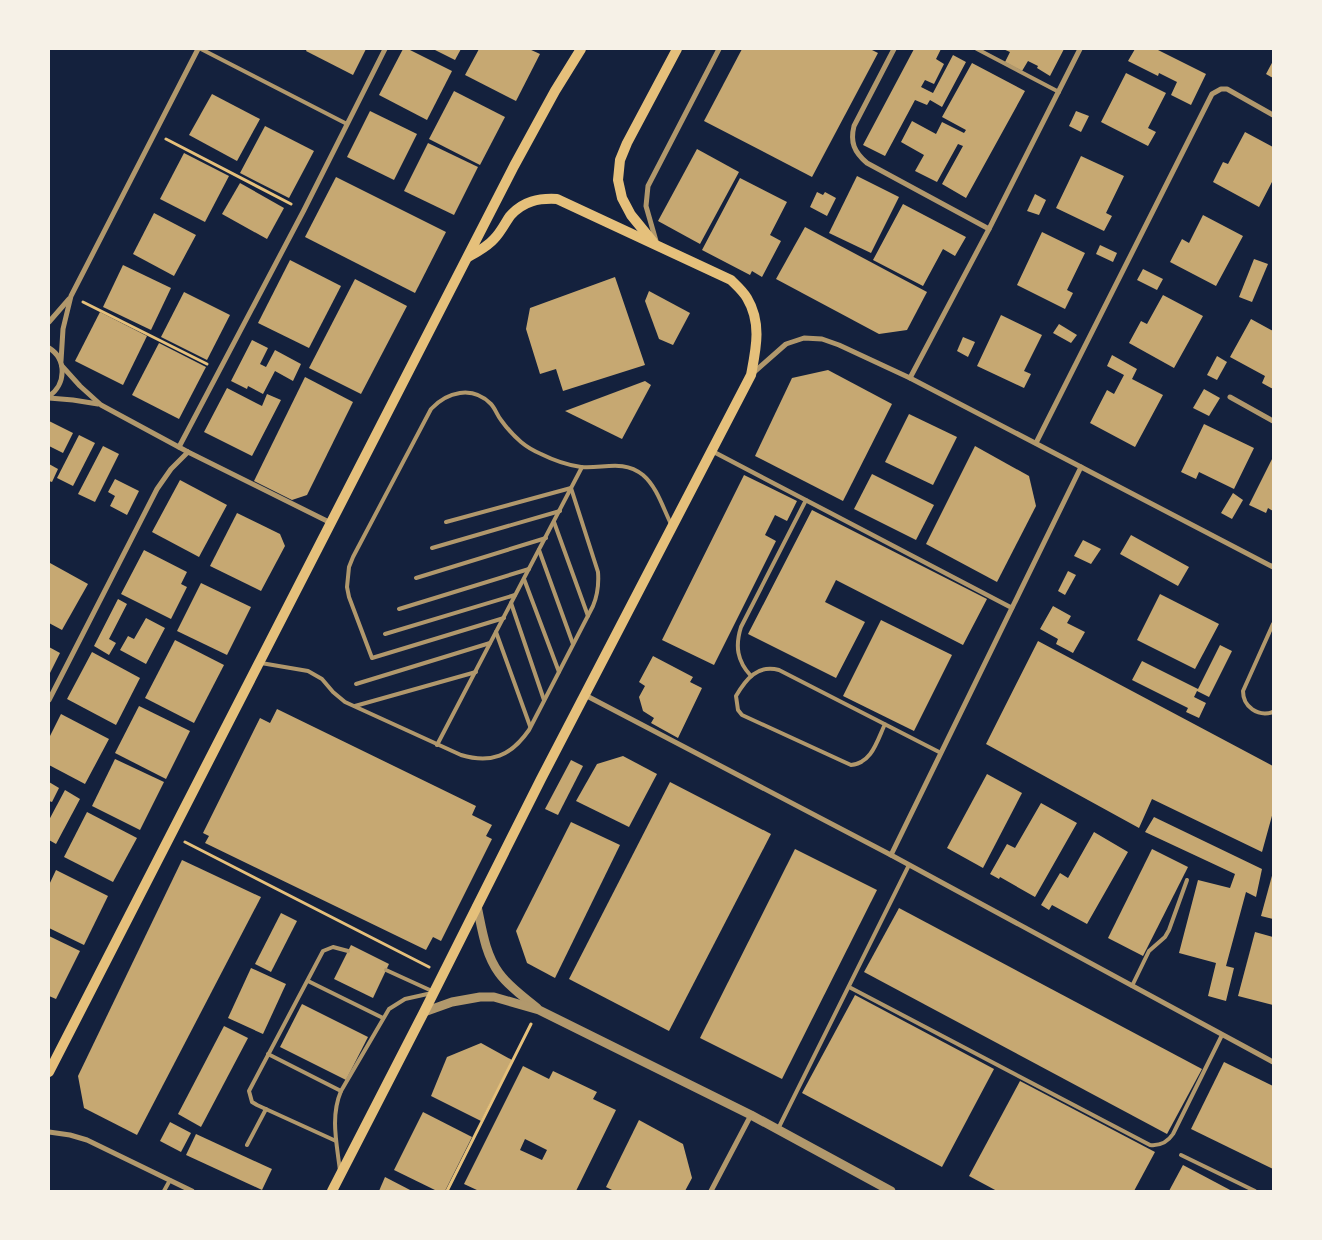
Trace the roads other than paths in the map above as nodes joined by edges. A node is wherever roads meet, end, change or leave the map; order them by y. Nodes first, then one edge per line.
1 (199, 49) edge
2 (385, 49) edge
3 (581, 49) edge
4 (676, 49) edge
5 (719, 49) edge
6 (894, 49) edge
7 (977, 49) edge
8 (1080, 49) edge
9 (1059, 92) junction
10 (1273, 115) edge
11 (347, 124) junction
12 (989, 228) junction
13 (657, 246) junction
14 (468, 257) junction
15 (71, 296) junction
16 (49, 322) edge
17 (49, 348) edge
18 (61, 363) junction
19 (751, 376) junction
20 (910, 378) junction
21 (49, 397) edge
22 (1230, 397) dead end
23 (101, 405) junction
24 (1273, 421) edge
25 (1036, 444) junction
26 (179, 447) junction
27 (710, 451) junction
28 (188, 452) junction
29 (582, 467) junction
30 (1081, 467) junction
31 (571, 488) junction
32 (806, 500) junction
33 (560, 511) junction
34 (446, 522) dead end
35 (554, 522) junction
36 (332, 523) junction
37 (672, 526) junction
38 (546, 538) junction
39 (432, 548) dead end
40 (539, 550) junction
41 (1273, 567) edge
42 (529, 569) junction
43 (416, 578) dead end
44 (524, 578) junction
45 (516, 595) junction
46 (512, 603) junction
47 (1012, 608) junction
48 (399, 609) dead end
49 (588, 616) junction
50 (504, 618) junction
51 (1273, 624) edge
52 (496, 632) junction
53 (1272, 632) edge
54 (385, 634) dead end
55 (490, 643) junction
56 (573, 644) junction
57 (260, 662) junction
58 (476, 672) junction
59 (559, 672) junction
60 (751, 676) junction
61 (356, 684) dead end
62 (585, 695) junction
63 (49, 700) edge
64 (544, 700) junction
65 (354, 706) junction
66 (1273, 712) edge
67 (885, 724) junction
68 (530, 727) junction
69 (437, 745) junction
70 (941, 753) junction
71 (891, 855) junction
72 (909, 865) junction
73 (1187, 880) dead end
74 (477, 906) junction
75 (348, 951) dead end
76 (386, 970) dead end
77 (308, 981) junction
78 (1132, 986) junction
79 (849, 987) junction
80 (434, 992) junction
81 (539, 1010) junction
82 (424, 1012) junction
83 (383, 1018) junction
84 (1222, 1035) junction
85 (268, 1054) junction
86 (1273, 1062) edge
87 (49, 1072) edge
88 (341, 1091) junction
89 (266, 1109) junction
90 (750, 1115) junction
91 (778, 1130) junction
92 (49, 1132) edge
93 (336, 1141) junction
94 (247, 1145) dead end
95 (1181, 1155) dead end
96 (340, 1176) junction
97 (170, 1180) junction
98 (164, 1191) edge
99 (192, 1191) edge
100 (332, 1191) edge
101 (711, 1191) edge
102 (891, 1191) edge
103 (1255, 1191) edge

1 - 11 lane
1 - 15 street
2 - 11 street
3 - 14 main road
4 - 13 main road
5 - 13 street
6 - 12 street
7 - 9 lane
8 - 9 street
9 - 12 street
10 - 25 street
11 - 26 street
12 - 20 street
13 - 14 main road
13 - 19 main road
14 - 36 main road
15 - 16 street
15 - 18 street
17 - 18 street
18 - 21 street
18 - 23 street
19 - 20 street
19 - 27 main road
20 - 25 street
21 - 23 street
22 - 24 street
23 - 26 street
25 - 30 street
26 - 28 street
27 - 32 street
27 - 37 main road
28 - 36 street
28 - 63 street
29 - 31 lane
29 - 37 lane
29 - 50 lane
30 - 41 street
30 - 47 street
31 - 33 lane
31 - 34 lane
31 - 49 lane
32 - 47 street
32 - 60 lane
33 - 35 lane
33 - 39 lane
35 - 38 lane
35 - 49 lane
36 - 57 main road
37 - 62 main road
38 - 40 lane
38 - 43 lane
40 - 42 lane
40 - 56 lane
42 - 44 lane
42 - 48 lane
44 - 45 lane
44 - 59 lane
45 - 46 lane
45 - 54 lane
46 - 50 lane
46 - 64 lane
47 - 70 street
49 - 56 lane
50 - 52 lane
51 - 53 lane
52 - 55 lane
52 - 68 lane
53 - 66 lane
55 - 58 lane
55 - 61 lane
56 - 59 lane
57 - 65 lane
57 - 87 main road
58 - 65 lane
58 - 69 lane
59 - 64 lane
60 - 67 lane
60 - 67 lane
62 - 71 street
62 - 74 main road
64 - 68 lane
65 - 69 lane
67 - 70 lane
68 - 69 lane
70 - 71 street
71 - 72 street
72 - 78 street
72 - 79 lane
73 - 78 lane
74 - 80 main road
74 - 81 street
75 - 77 lane
76 - 80 lane
77 - 83 lane
77 - 85 lane
78 - 84 street
79 - 84 lane
79 - 91 lane
80 - 82 main road
80 - 83 lane
81 - 82 street
81 - 90 street
82 - 96 main road
83 - 88 lane
84 - 86 street
85 - 88 lane
85 - 89 lane
88 - 93 lane
89 - 93 lane
89 - 94 lane
90 - 91 street
90 - 101 street
91 - 102 street
92 - 97 street
93 - 96 lane
95 - 103 lane
96 - 100 main road
97 - 98 lane
97 - 99 street

